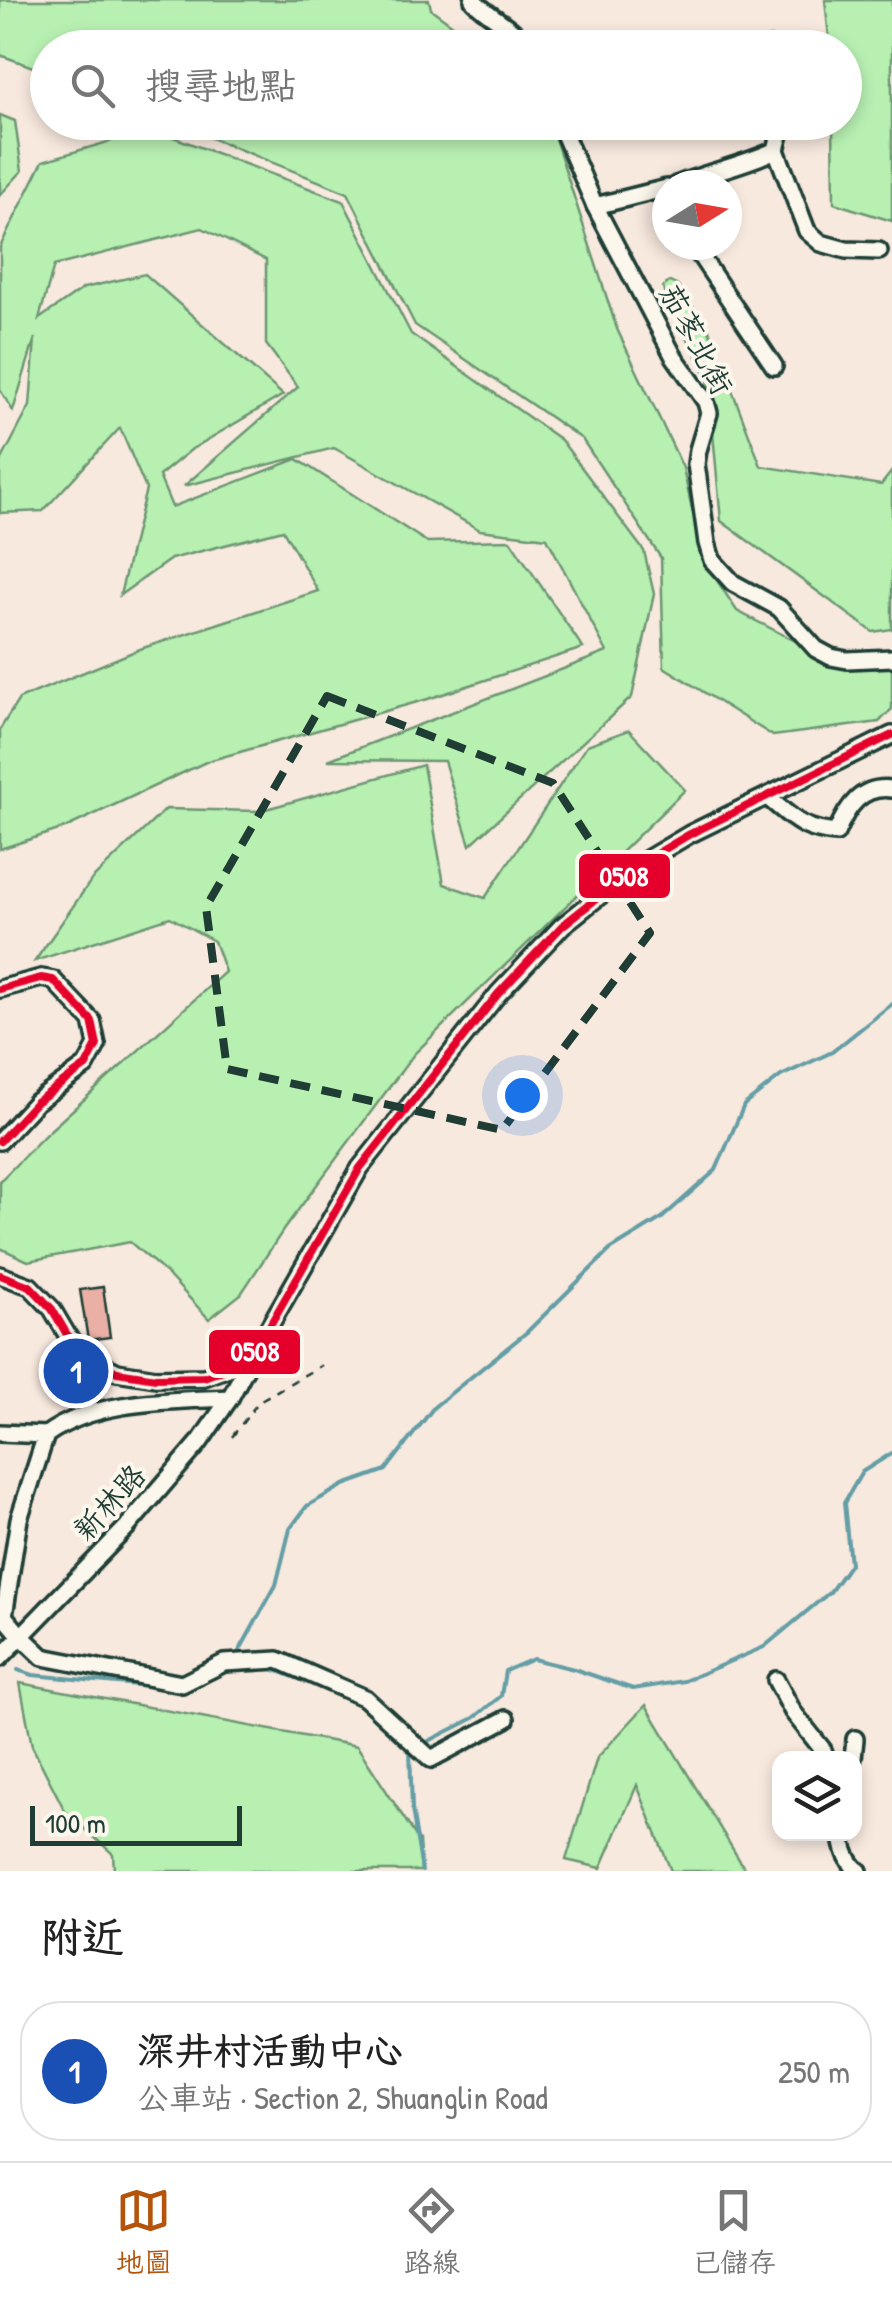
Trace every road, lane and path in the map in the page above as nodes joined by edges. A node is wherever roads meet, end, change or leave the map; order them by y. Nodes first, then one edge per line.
1 (473, 0) edge
2 (513, 30) edge
3 (568, 140) edge
4 (778, 140) edge
5 (776, 150) junction
6 (718, 170) edge
7 (652, 198) edge
8 (595, 206) junction
9 (879, 252) dead end
10 (703, 260) edge
11 (774, 366) dead end
12 (892, 658) edge
13 (892, 736) edge
14 (892, 789) edge
15 (767, 796) junction
16 (0, 989) edge
17 (0, 1141) edge
18 (0, 1275) edge
19 (250, 1360) junction
20 (322, 1365) dead end
21 (230, 1398) junction
22 (0, 1433) edge
23 (46, 1435) junction
24 (232, 1437) dead end
25 (21, 1636) junction
26 (0, 1658) edge
27 (776, 1680) dead end
28 (506, 1718) dead end
29 (855, 1739) dead end
30 (823, 1751) edge
31 (853, 1751) edge
32 (842, 1841) edge
33 (859, 1871) edge

1 - 2 street
3 - 8 street, 茄苳北街
4 - 5 street
5 - 6 street
5 - 9 street
7 - 8 street
8 - 12 street, 茄苳北街
10 - 11 street
13 - 15 street, 新林路
14 - 15 street
15 - 19 street, 新林路
16 - 17 street
18 - 19 street
19 - 21 street, 新林路
20 - 24 path
21 - 23 street
21 - 25 street, 新林路
22 - 23 street
23 - 25 street
25 - 26 street, 新林路
25 - 28 street
27 - 30 street
29 - 31 street
32 - 33 street

